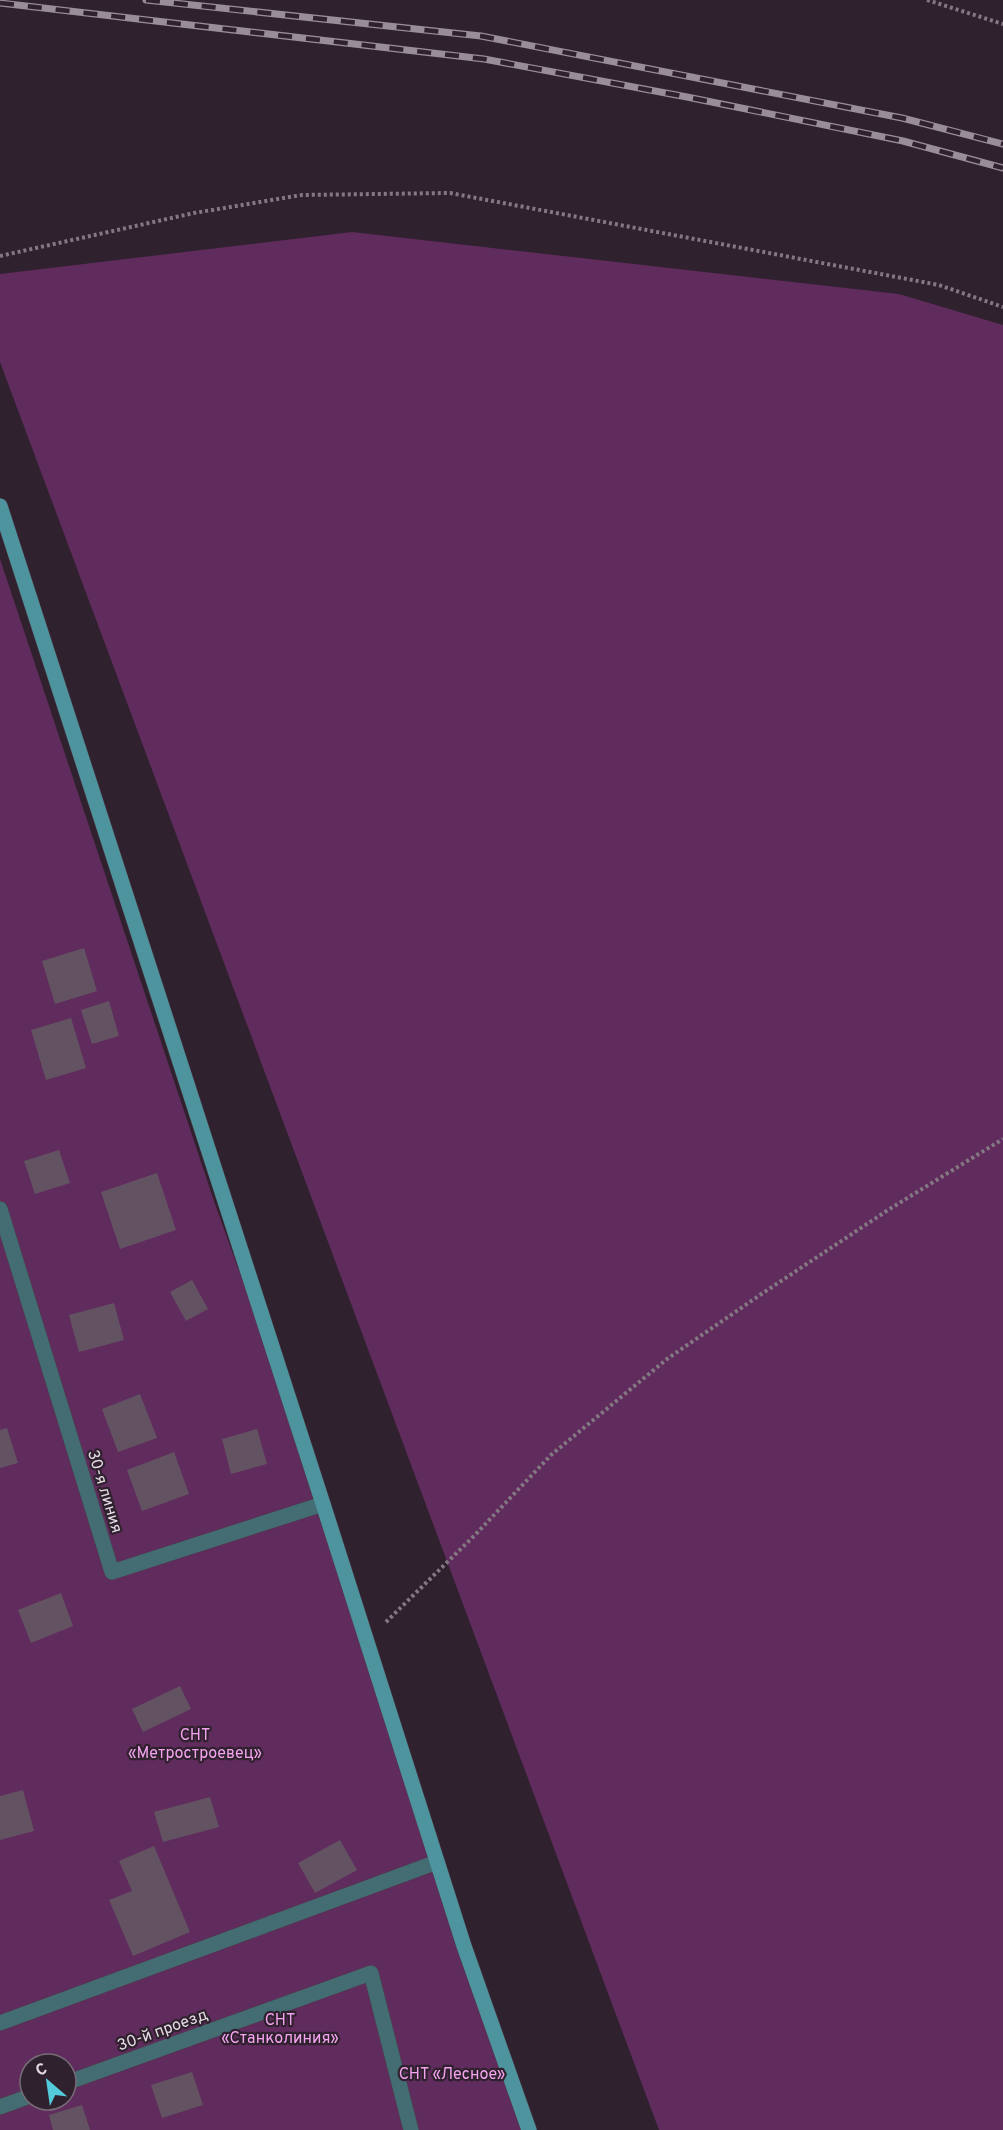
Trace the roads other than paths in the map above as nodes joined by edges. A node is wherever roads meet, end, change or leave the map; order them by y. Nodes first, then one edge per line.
1 (0, 506) edge
2 (0, 1209) edge
3 (324, 1504) junction
4 (437, 1862) junction
5 (0, 2023) edge
6 (78, 2079) edge
7 (18, 2100) edge
8 (0, 2107) edge
9 (411, 2130) edge
10 (529, 2130) edge

1 - 3 street
2 - 3 street, 30-я линия
3 - 4 street
4 - 5 street
4 - 10 street
6 - 9 street, 30-й проезд
7 - 8 street

